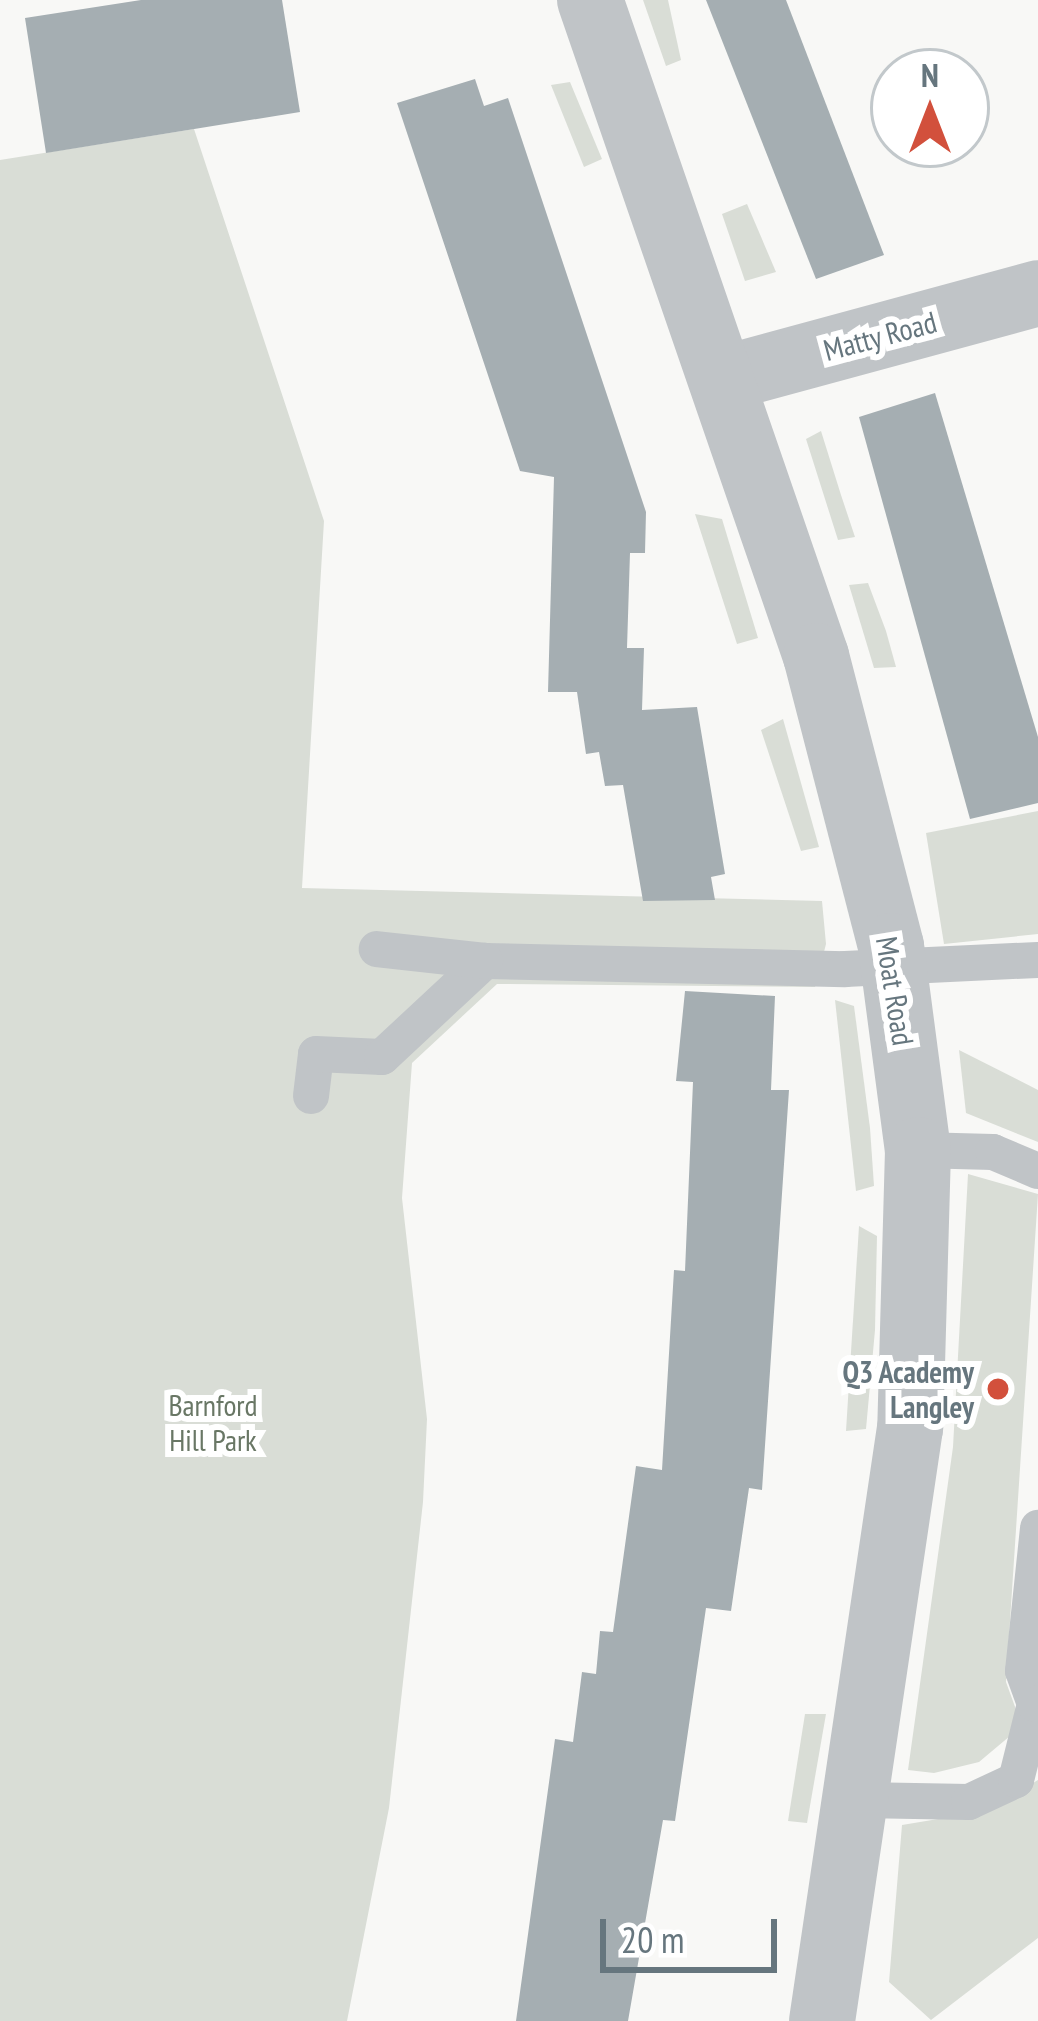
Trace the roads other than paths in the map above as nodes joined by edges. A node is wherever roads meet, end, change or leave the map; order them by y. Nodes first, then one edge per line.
1 (590, 0) edge
2 (1038, 293) edge
3 (722, 380) junction
4 (377, 949) dead end
5 (1038, 960) edge
6 (485, 961) junction
7 (894, 968) junction
8 (311, 1096) dead end
9 (918, 1150) junction
10 (1038, 1171) edge
11 (1038, 1528) edge
12 (860, 1800) junction
13 (822, 2021) edge

1 - 3 street, Moat Road
2 - 3 street, Matty Road
3 - 7 street, Moat Road
4 - 6 lane
5 - 7 lane
6 - 7 lane
6 - 8 lane
7 - 9 street, Moat Road
9 - 10 lane
9 - 12 street, Moat Road
11 - 12 lane
12 - 13 street, Moat Road

